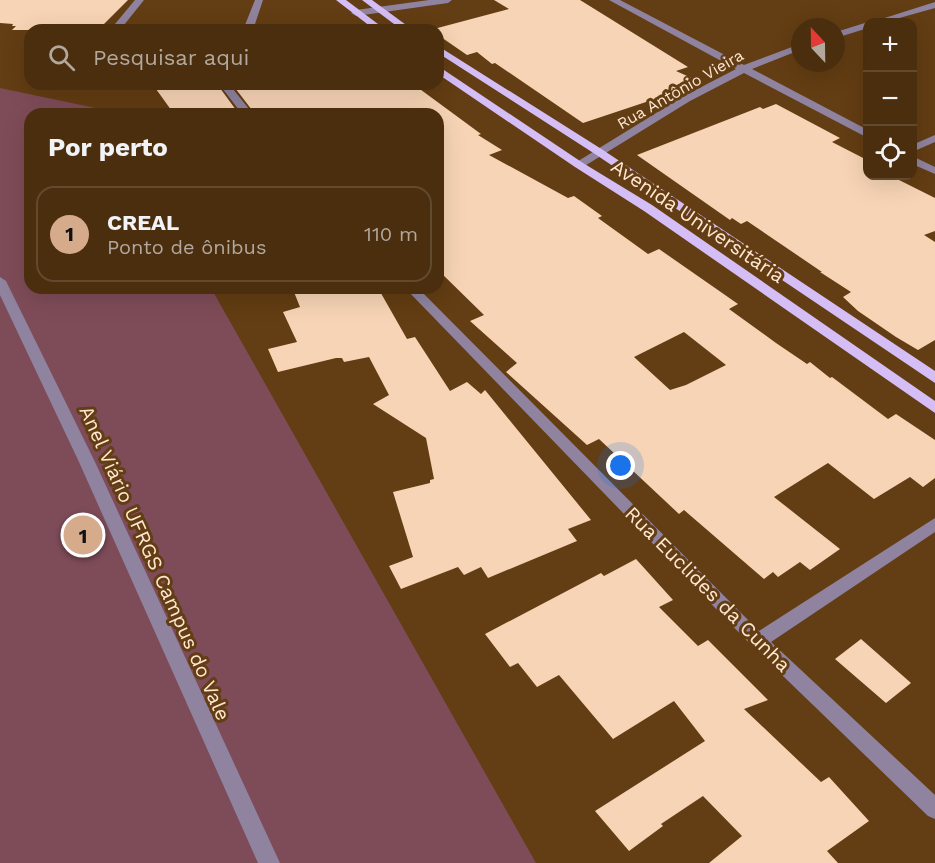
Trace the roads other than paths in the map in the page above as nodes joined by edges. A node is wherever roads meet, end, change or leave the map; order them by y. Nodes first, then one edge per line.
1 (140, 0) edge
2 (259, 0) edge
3 (340, 0) edge
4 (366, 0) edge
5 (448, 0) edge
6 (613, 0) edge
7 (935, 5) edge
8 (377, 10) junction
9 (356, 13) junction
10 (891, 18) edge
11 (120, 24) edge
12 (250, 24) edge
13 (372, 24) edge
14 (399, 24) edge
15 (863, 26) edge
16 (845, 32) edge
17 (791, 50) edge
18 (444, 53) edge
19 (742, 69) junction
20 (444, 73) edge
21 (229, 90) edge
22 (243, 108) edge
23 (863, 133) edge
24 (935, 138) edge
25 (917, 147) edge
26 (600, 152) junction
27 (917, 162) edge
28 (579, 165) junction
29 (935, 171) edge
30 (0, 281) edge
31 (417, 294) edge
32 (935, 378) edge
33 (935, 408) edge
34 (935, 524) edge
35 (758, 641) junction
36 (935, 809) edge
37 (269, 863) edge

1 - 11 street
2 - 12 street
3 - 9 main road
4 - 8 main road
5 - 8 street
6 - 19 street
7 - 10 street
8 - 9 street
8 - 14 main road
9 - 13 main road
15 - 16 street
17 - 19 street, Rua Antônio Vieira
18 - 26 main road, Avenida Universitária
19 - 23 street
19 - 26 street, Rua Antônio Vieira
20 - 28 main road, Avenida Universitária
21 - 22 street
24 - 25 street
26 - 28 street, Rua Antônio Vieira
26 - 32 main road, Avenida Universitária
27 - 29 street
28 - 33 main road, Avenida Universitária
30 - 37 street, Anel Viário UFRGS Campus do Vale
31 - 35 street, Rua Euclides da Cunha
34 - 35 street
35 - 36 street, Rua Euclides da Cunha

